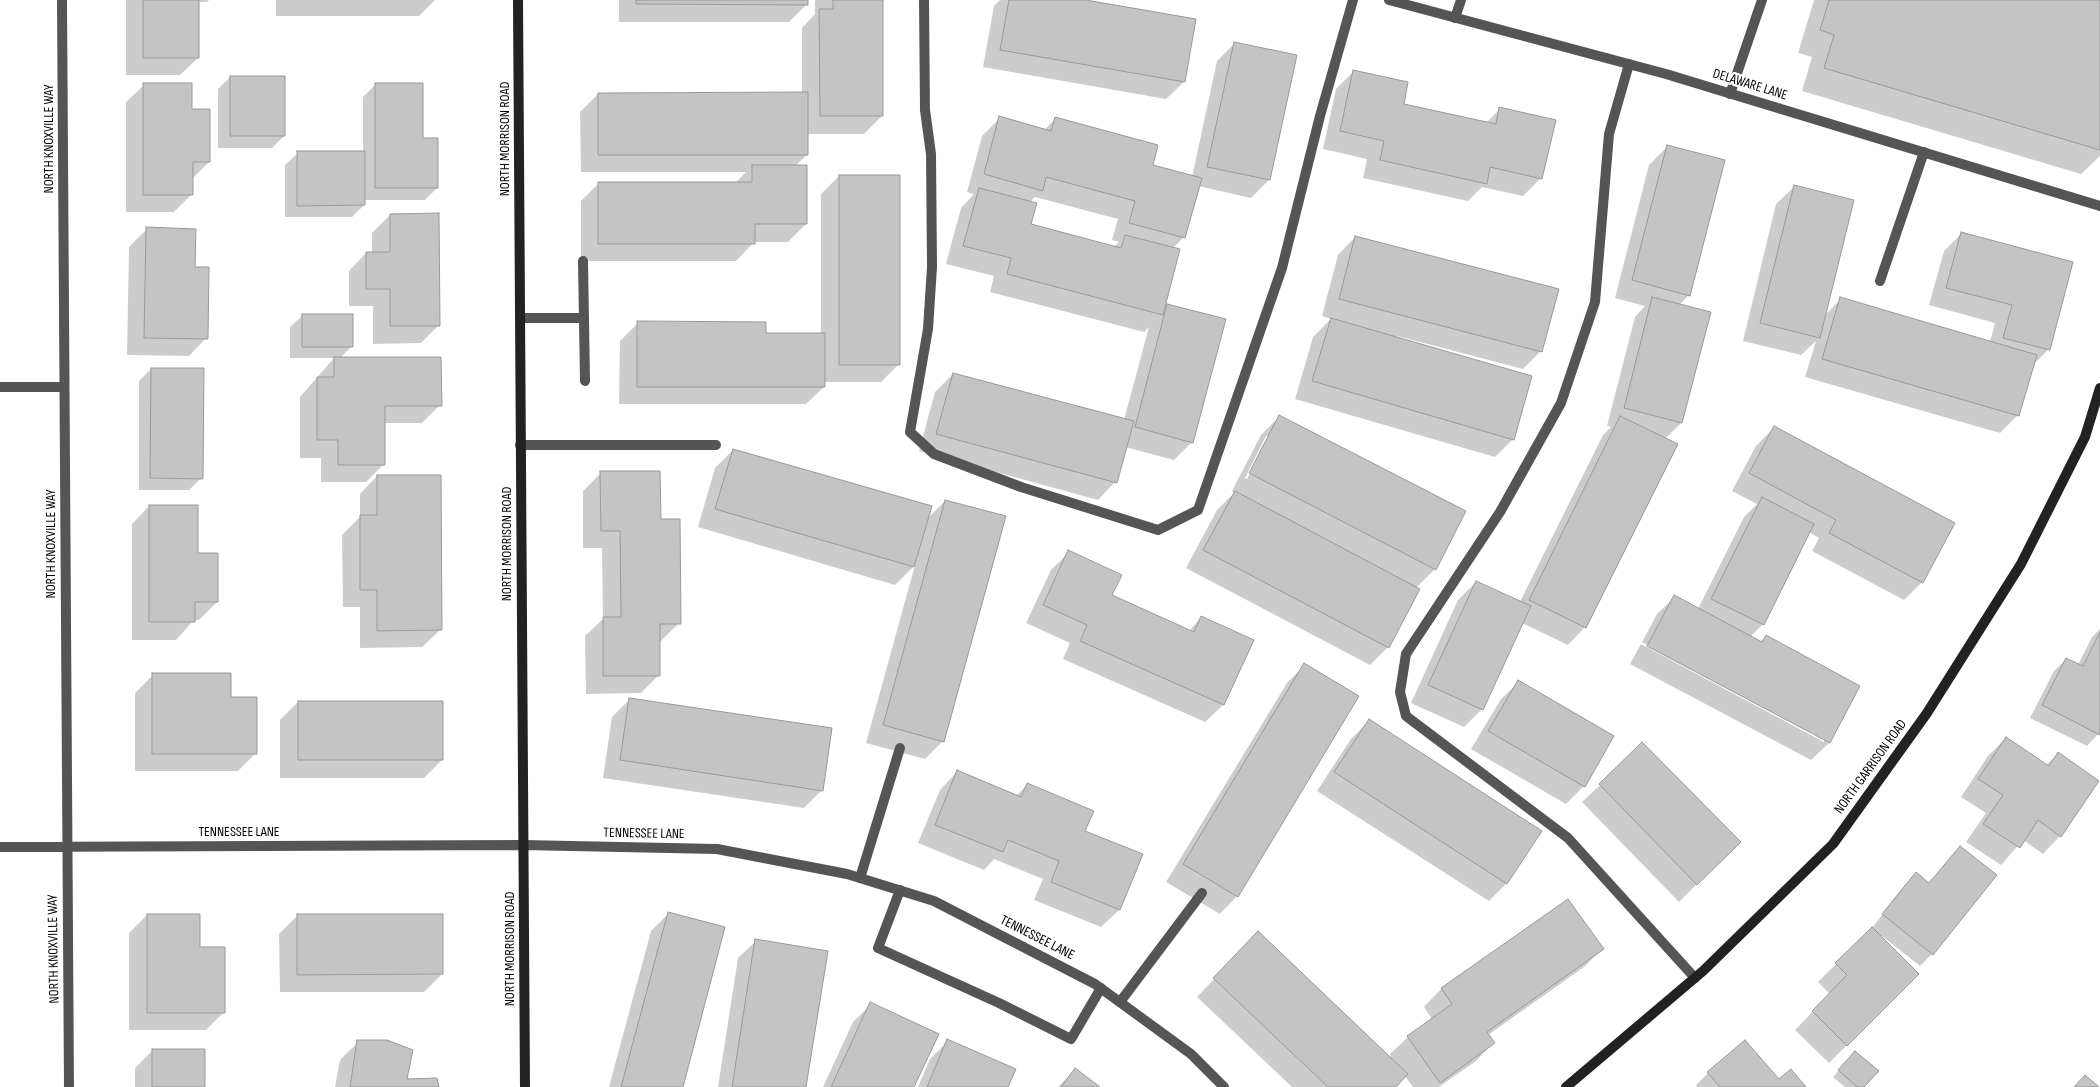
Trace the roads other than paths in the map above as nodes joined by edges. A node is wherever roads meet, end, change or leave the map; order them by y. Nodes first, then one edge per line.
1 (62, 0) edge
2 (518, 0) edge
3 (924, 0) edge
4 (1353, 0) edge
5 (1389, 0) edge
6 (1461, 0) edge
7 (1762, 0) edge
8 (1455, 18) junction
9 (1629, 64) junction
10 (1730, 94) junction
11 (1924, 152) junction
12 (2100, 206) edge
13 (583, 260) dead end
14 (1880, 281) dead end
15 (520, 318) junction
16 (584, 318) junction
17 (585, 381) dead end
18 (64, 386) junction
19 (0, 387) edge
20 (2100, 388) edge
21 (520, 445) junction
22 (716, 445) dead end
23 (900, 748) dead end
24 (523, 845) junction
25 (0, 847) edge
26 (66, 847) junction
27 (860, 878) junction
28 (900, 890) junction
29 (1202, 893) dead end
30 (1695, 978) junction
31 (1100, 988) junction
32 (1120, 1002) junction
33 (69, 1087) edge
34 (525, 1087) edge
35 (1224, 1087) edge
36 (1566, 1087) edge

1 - 18 street, NORTH KNOXVILLE WAY
2 - 15 street, NORTH MORRISON ROAD
3 - 4 street
5 - 8 street, DELAWARE LANE
6 - 8 street
7 - 10 street
8 - 9 street, DELAWARE LANE
9 - 10 street, DELAWARE LANE
9 - 30 street
10 - 11 street, DELAWARE LANE
11 - 12 street, DELAWARE LANE
11 - 14 street
13 - 16 street
15 - 16 street
15 - 21 street, NORTH MORRISON ROAD
16 - 17 street
18 - 19 street
18 - 26 street, NORTH KNOXVILLE WAY
20 - 30 street, NORTH GARRISON ROAD
21 - 22 street
21 - 24 street, NORTH MORRISON ROAD
23 - 27 street
24 - 26 street, TENNESSEE LANE
24 - 27 street, TENNESSEE LANE
24 - 34 street, NORTH MORRISON ROAD
25 - 26 street, TENNESSEE LANE
26 - 33 street, NORTH KNOXVILLE WAY
27 - 28 street, TENNESSEE LANE
28 - 31 street, TENNESSEE LANE
28 - 31 street
29 - 32 street
30 - 36 street, NORTH GARRISON ROAD
31 - 32 street, TENNESSEE LANE
32 - 35 street, TENNESSEE LANE

